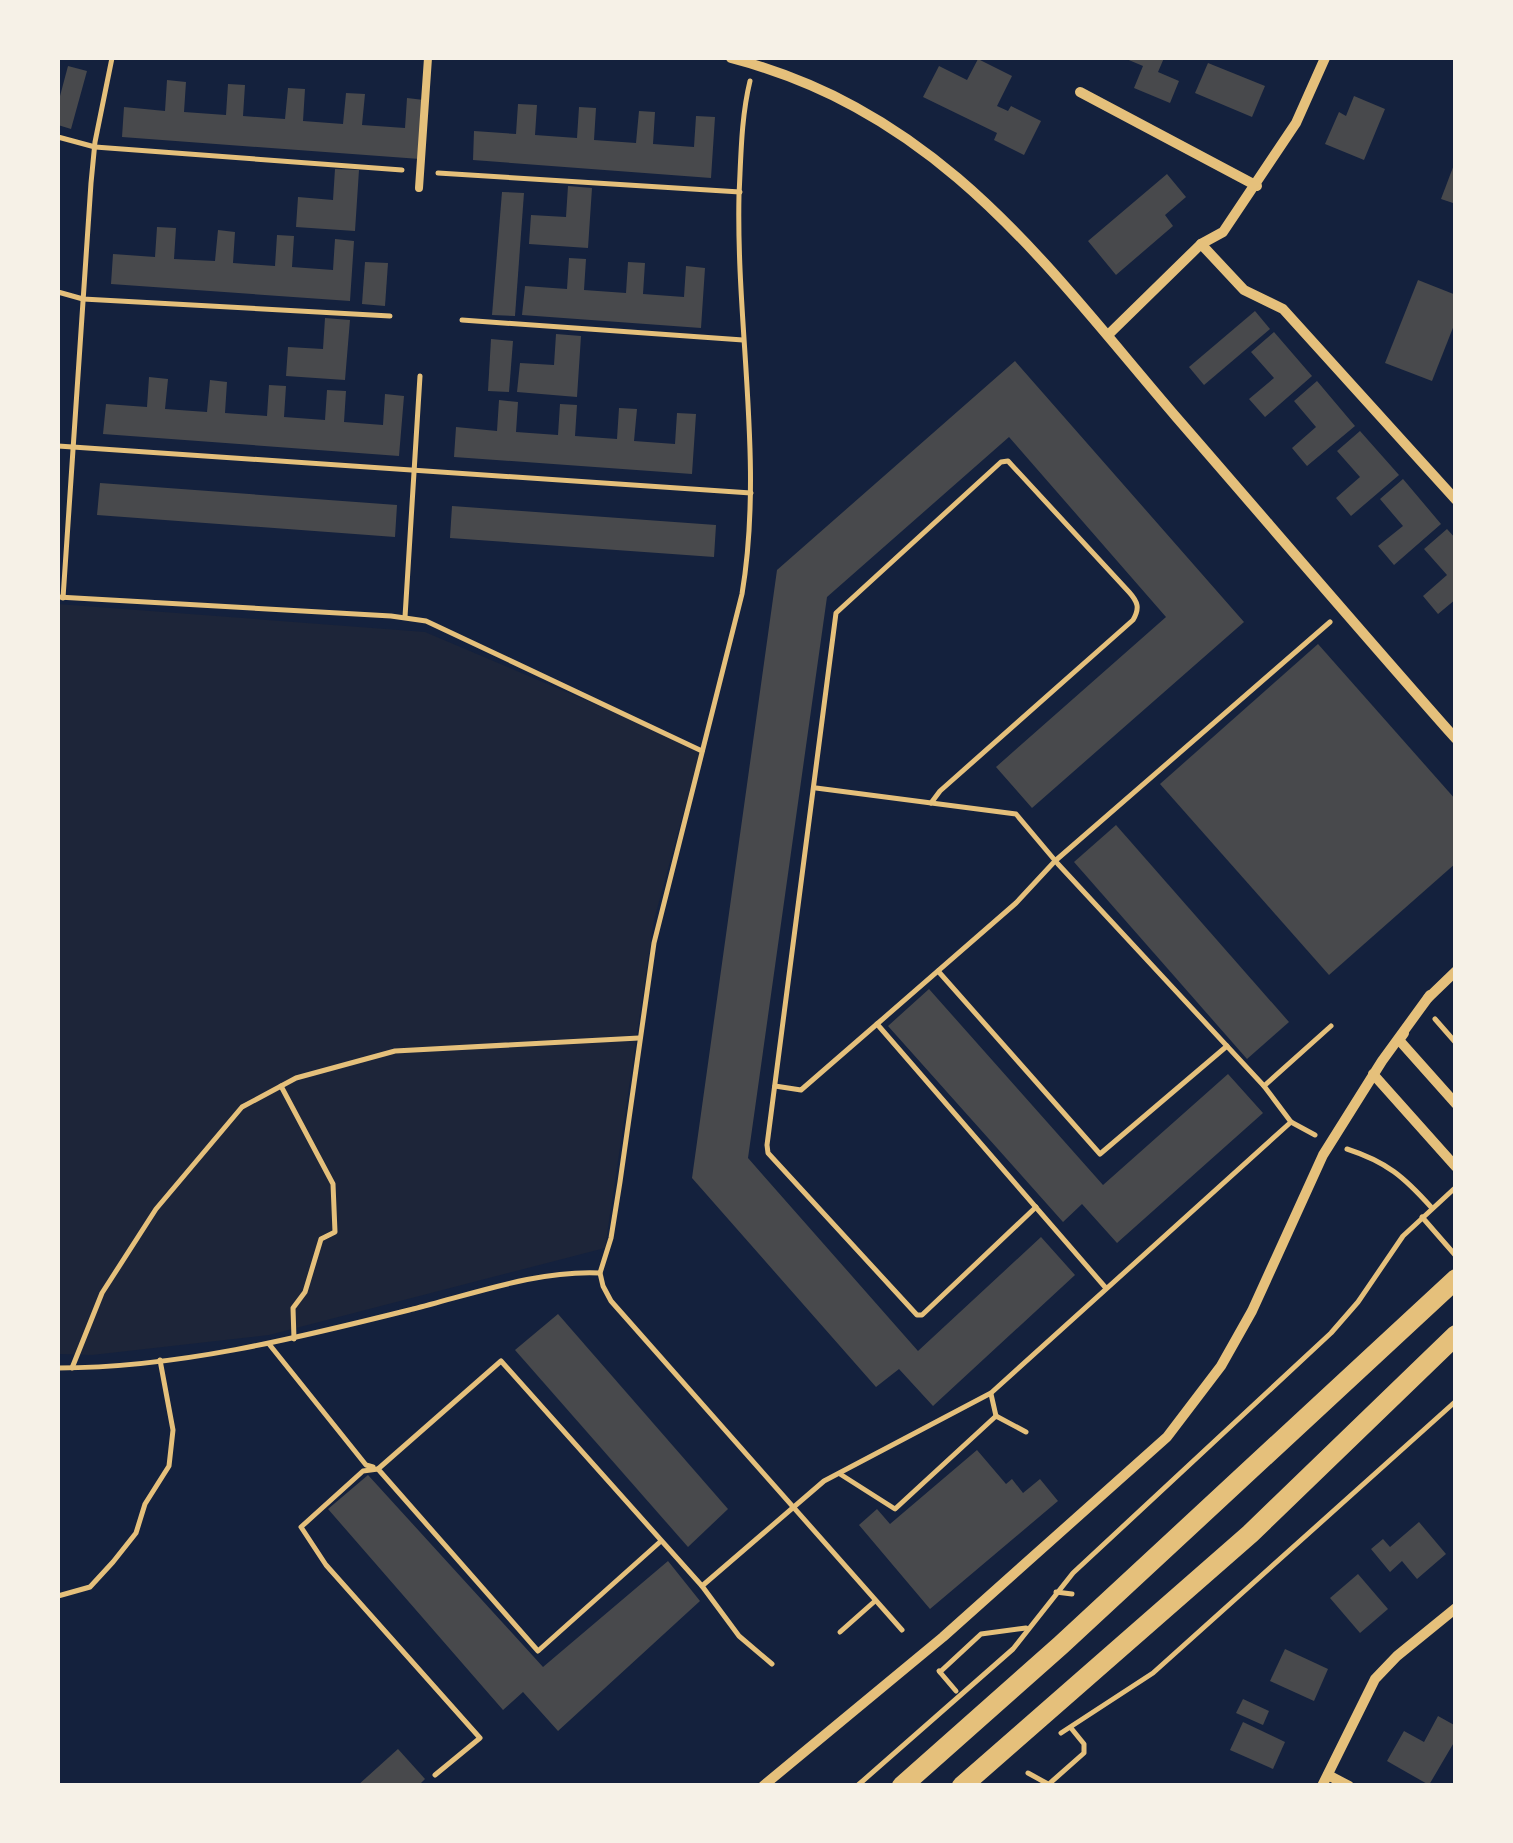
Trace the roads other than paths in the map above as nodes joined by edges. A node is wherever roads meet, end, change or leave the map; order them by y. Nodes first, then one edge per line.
1 (428, 58) edge
2 (732, 58) edge
3 (1325, 58) edge
4 (755, 61) edge
5 (1080, 92) dead end
6 (1257, 186) junction
7 (419, 188) dead end
8 (1202, 244) junction
9 (1108, 335) junction
10 (1456, 500) edge
11 (1456, 739) edge
12 (1456, 971) edge
13 (1430, 995) junction
14 (1373, 1074) junction
15 (1456, 1104) edge
16 (1456, 1167) edge
17 (1456, 1279) edge
18 (1456, 1335) edge
19 (1456, 1608) edge
20 (1325, 1780) edge
21 (763, 1786) edge
22 (902, 1786) edge
23 (962, 1786) edge
24 (1349, 1786) edge

1 - 7 lane
2 - 4 street
3 - 6 street
4 - 9 street
5 - 6 street
6 - 8 street
8 - 9 street
8 - 10 street
9 - 11 street
12 - 13 street
13 - 14 street
13 - 15 street
14 - 16 street
14 - 21 street
17 - 22 main road
18 - 23 main road
19 - 20 street
20 - 24 street

